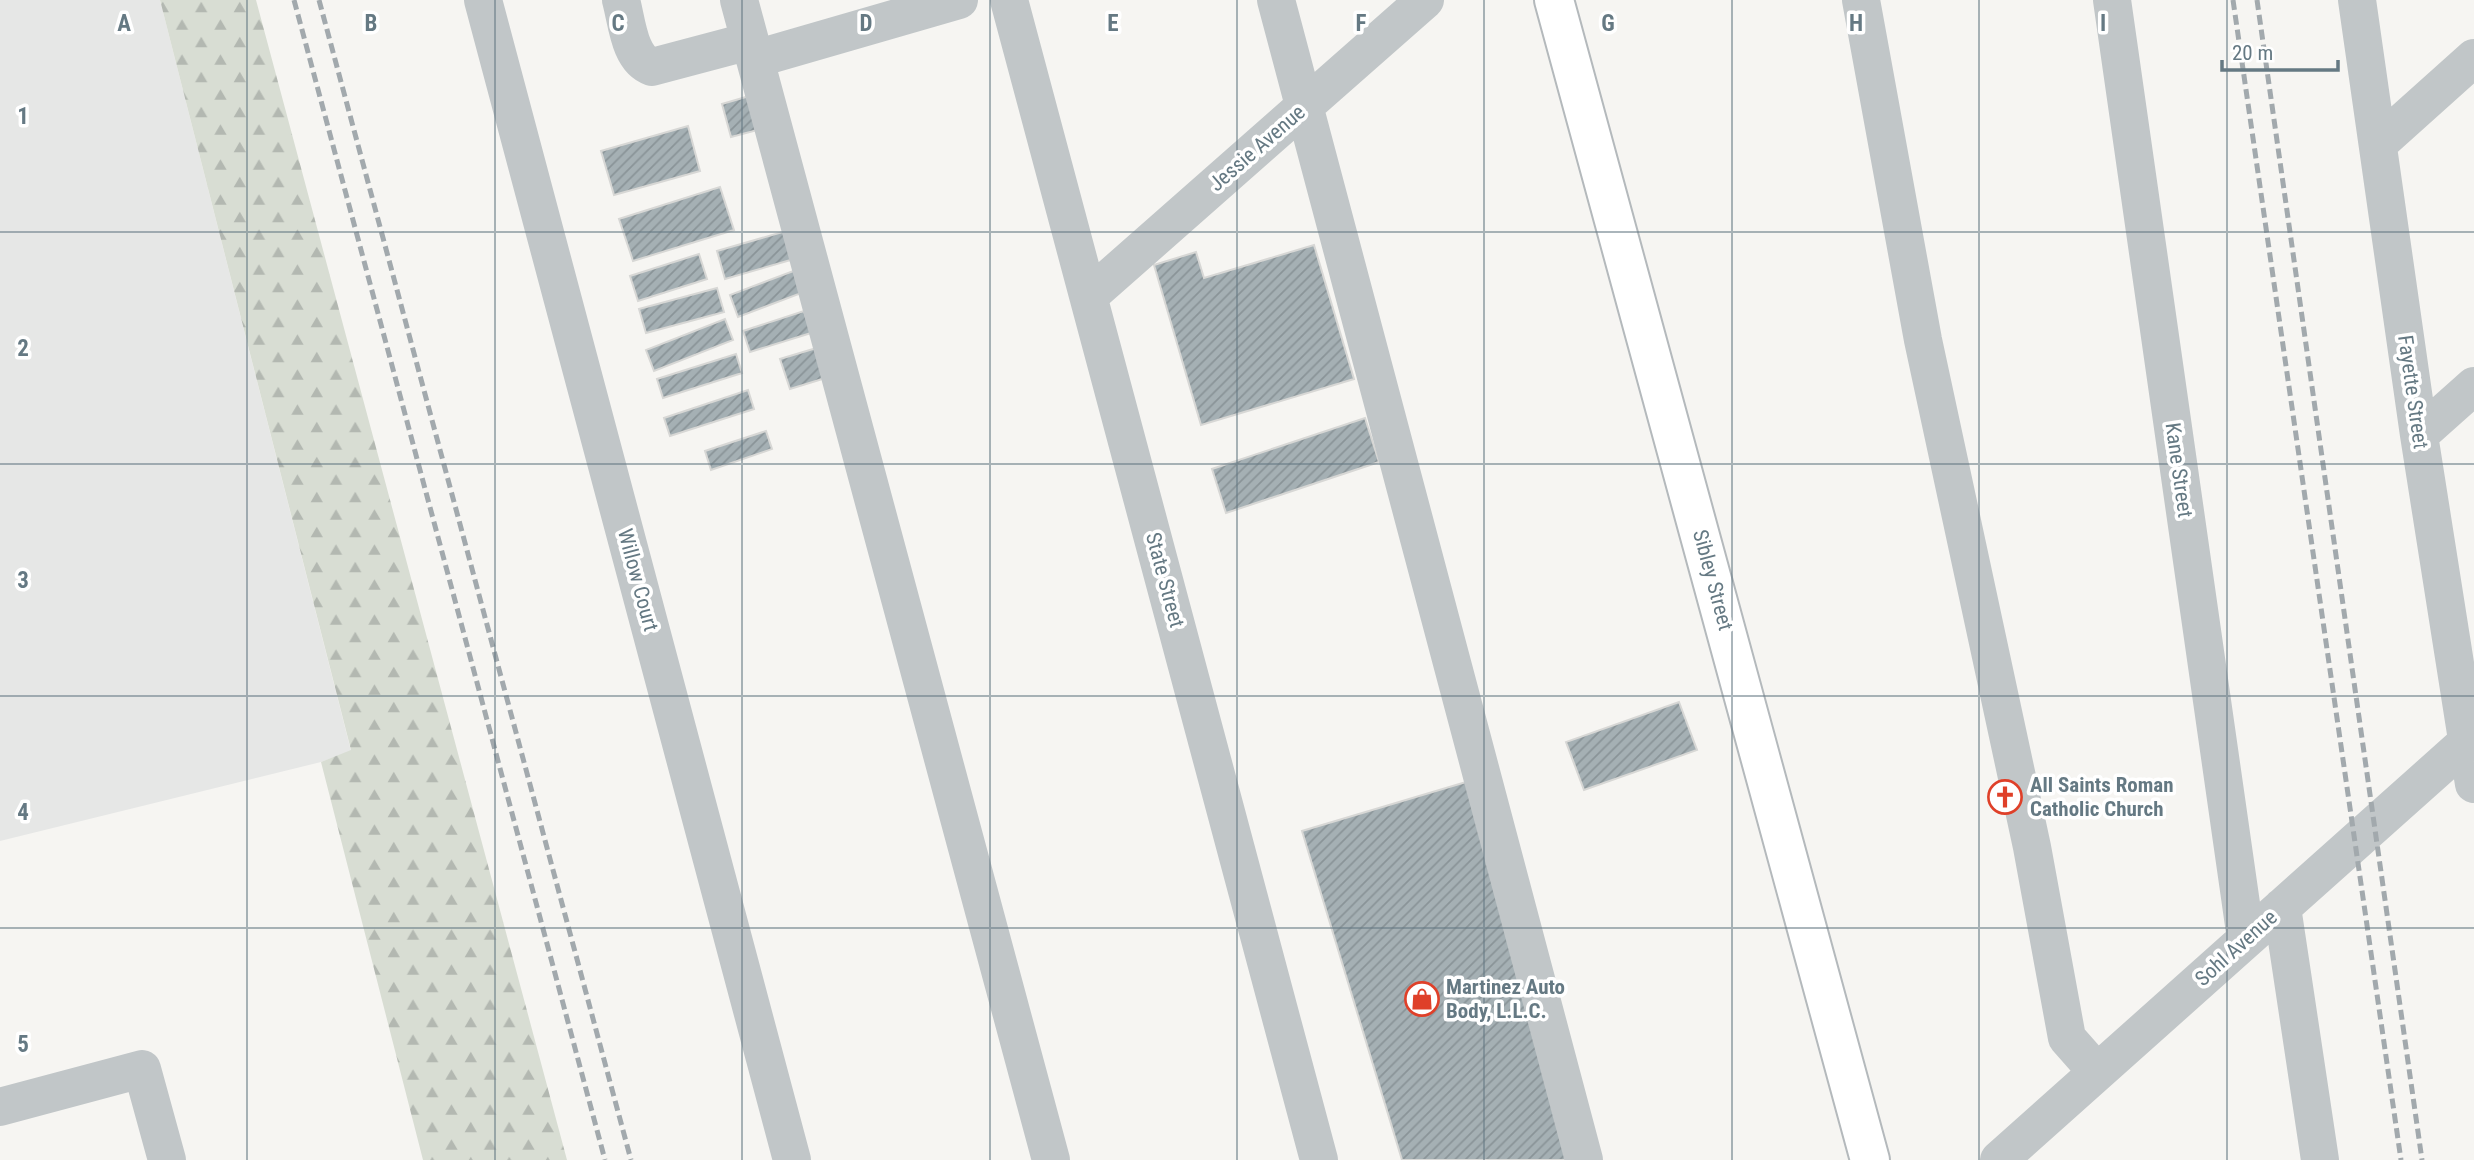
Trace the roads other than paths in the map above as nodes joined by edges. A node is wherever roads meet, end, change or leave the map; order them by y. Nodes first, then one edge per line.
1 (484, 0) edge
2 (621, 0) edge
3 (739, 0) edge
4 (959, 0) edge
5 (1009, 0) edge
6 (1276, 0) edge
7 (1425, 0) edge
8 (1554, 0) edge
9 (1861, 0) edge
10 (2112, 0) edge
11 (2357, 0) edge
12 (753, 50) junction
13 (2474, 58) edge
14 (1305, 106) junction
15 (2378, 144) junction
16 (1089, 296) junction
17 (2474, 386) edge
18 (2419, 435) junction
19 (2471, 739) edge
20 (2474, 784) edge
21 (2282, 907) junction
22 (2246, 939) junction
23 (2097, 1072) junction
24 (0, 1107) edge
25 (167, 1160) edge
26 (792, 1160) edge
27 (1051, 1160) edge
28 (1319, 1160) edge
29 (1584, 1160) edge
30 (1870, 1160) edge
31 (1999, 1160) edge
32 (2320, 1160) edge

1 - 26 street, Willow Court
2 - 12 street
3 - 12 street
4 - 12 street
5 - 16 street, State Street
6 - 14 street
7 - 14 street, Jessie Avenue
8 - 30 main road, Sibley Street
9 - 23 street
10 - 22 street, Kane Street
11 - 15 street, Fayette Street
12 - 27 street
13 - 15 street
14 - 16 street, Jessie Avenue
14 - 29 street
15 - 18 street, Fayette Street
16 - 28 street, State Street
17 - 18 street
18 - 19 street, Fayette Street
19 - 20 street, Fayette Street
19 - 21 street, Sohl Avenue
21 - 22 street, Sohl Avenue
21 - 32 street
22 - 23 street, Sohl Avenue
23 - 31 street, Sohl Avenue
24 - 25 street

